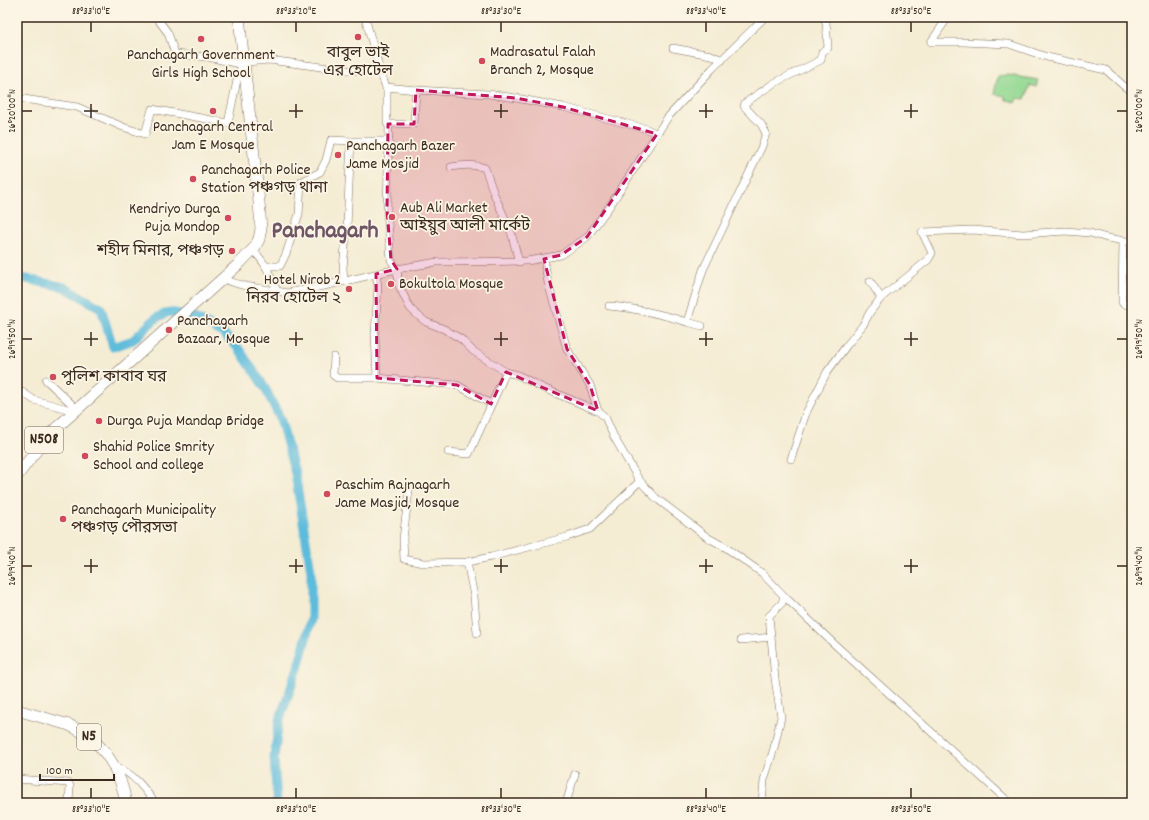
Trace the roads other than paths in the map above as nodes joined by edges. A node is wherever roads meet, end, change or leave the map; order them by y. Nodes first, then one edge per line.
1 (158, 17) edge
2 (239, 17) edge
3 (365, 17) edge
4 (765, 17) edge
5 (823, 17) edge
6 (948, 17) edge
7 (674, 48) dead end
8 (722, 60) junction
9 (244, 65) junction
10 (380, 71) junction
11 (386, 87) junction
12 (416, 90) junction
13 (1132, 91) edge
14 (17, 98) edge
15 (388, 124) junction
16 (657, 134) junction
17 (351, 141) junction
18 (389, 141) junction
19 (452, 167) dead end
20 (1123, 241) junction
21 (1132, 242) edge
22 (252, 250) junction
23 (544, 259) junction
24 (519, 262) junction
25 (266, 266) junction
26 (397, 269) junction
27 (376, 274) junction
28 (223, 278) junction
29 (344, 281) junction
30 (870, 281) dead end
31 (277, 291) junction
32 (881, 298) junction
33 (1132, 305) edge
34 (609, 306) dead end
35 (687, 322) junction
36 (702, 326) dead end
37 (334, 357) dead end
38 (506, 372) junction
39 (377, 378) junction
40 (46, 380) dead end
41 (17, 392) edge
42 (491, 404) junction
43 (76, 410) junction
44 (598, 411) junction
45 (448, 452) dead end
46 (791, 459) dead end
47 (17, 476) edge
48 (640, 481) junction
49 (409, 490) dead end
50 (467, 562) junction
51 (784, 596) junction
52 (477, 633) dead end
53 (771, 637) junction
54 (741, 640) dead end
55 (17, 710) edge
56 (116, 769) junction
57 (575, 774) dead end
58 (17, 779) edge
59 (69, 803) edge
60 (126, 803) edge
61 (155, 803) edge
62 (566, 803) edge
63 (762, 803) edge
64 (1010, 803) edge

1 - 9 street
2 - 9 highway
3 - 10 street
4 - 8 street
5 - 35 street
6 - 13 street
7 - 8 street
8 - 16 street
9 - 10 street
9 - 14 street
9 - 22 highway
10 - 11 street
11 - 12 street
11 - 15 street
12 - 15 street
12 - 16 street
15 - 18 street
16 - 23 street
17 - 18 street
17 - 25 street
17 - 29 street
18 - 26 street
19 - 24 street
20 - 21 street
20 - 32 street
20 - 33 street
22 - 25 street
22 - 28 highway, N508
23 - 24 street
23 - 44 street
24 - 26 street
25 - 31 street
26 - 27 street
26 - 38 street
27 - 29 street
27 - 39 street
28 - 31 street
28 - 43 highway, N508
29 - 31 street
30 - 32 street
32 - 46 street
34 - 35 street
35 - 36 street
37 - 39 street
38 - 42 street
38 - 44 street
39 - 42 street
40 - 43 street
41 - 43 street
42 - 45 street
43 - 47 highway, N508
44 - 48 street
48 - 50 street
48 - 51 street
49 - 50 street
50 - 52 street
51 - 53 street
51 - 64 street
53 - 54 street
53 - 63 street
55 - 56 highway, N5
56 - 60 highway, N5
56 - 61 street
57 - 62 street
58 - 59 street

